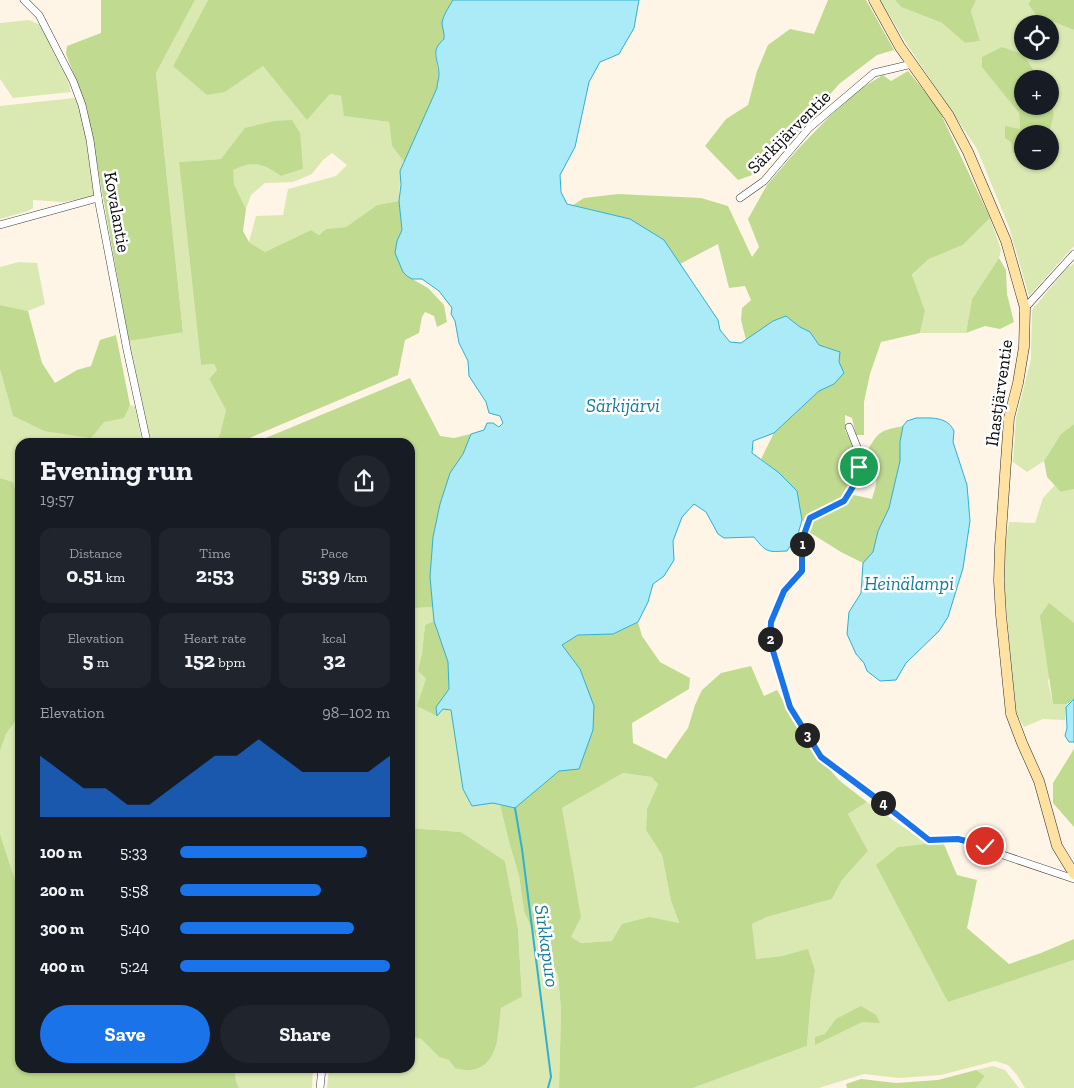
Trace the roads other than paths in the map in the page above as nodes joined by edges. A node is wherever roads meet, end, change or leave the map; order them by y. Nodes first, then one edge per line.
1 (24, 0) edge
2 (874, 0) edge
3 (912, 64) junction
4 (98, 198) junction
5 (740, 198) dead end
6 (0, 225) edge
7 (1074, 254) edge
8 (1025, 308) junction
9 (849, 428) dead end
10 (146, 438) edge
11 (1074, 874) edge
12 (1074, 879) edge
13 (322, 1073) edge
14 (320, 1088) edge

1 - 4 street, Kovalantie
2 - 3 street, Ihastjärventie
3 - 5 street, Särkijärventie
3 - 8 street, Ihastjärventie
4 - 6 street
4 - 10 street, Kovalantie
7 - 8 street
8 - 11 street, Ihastjärventie
9 - 12 street
13 - 14 street

